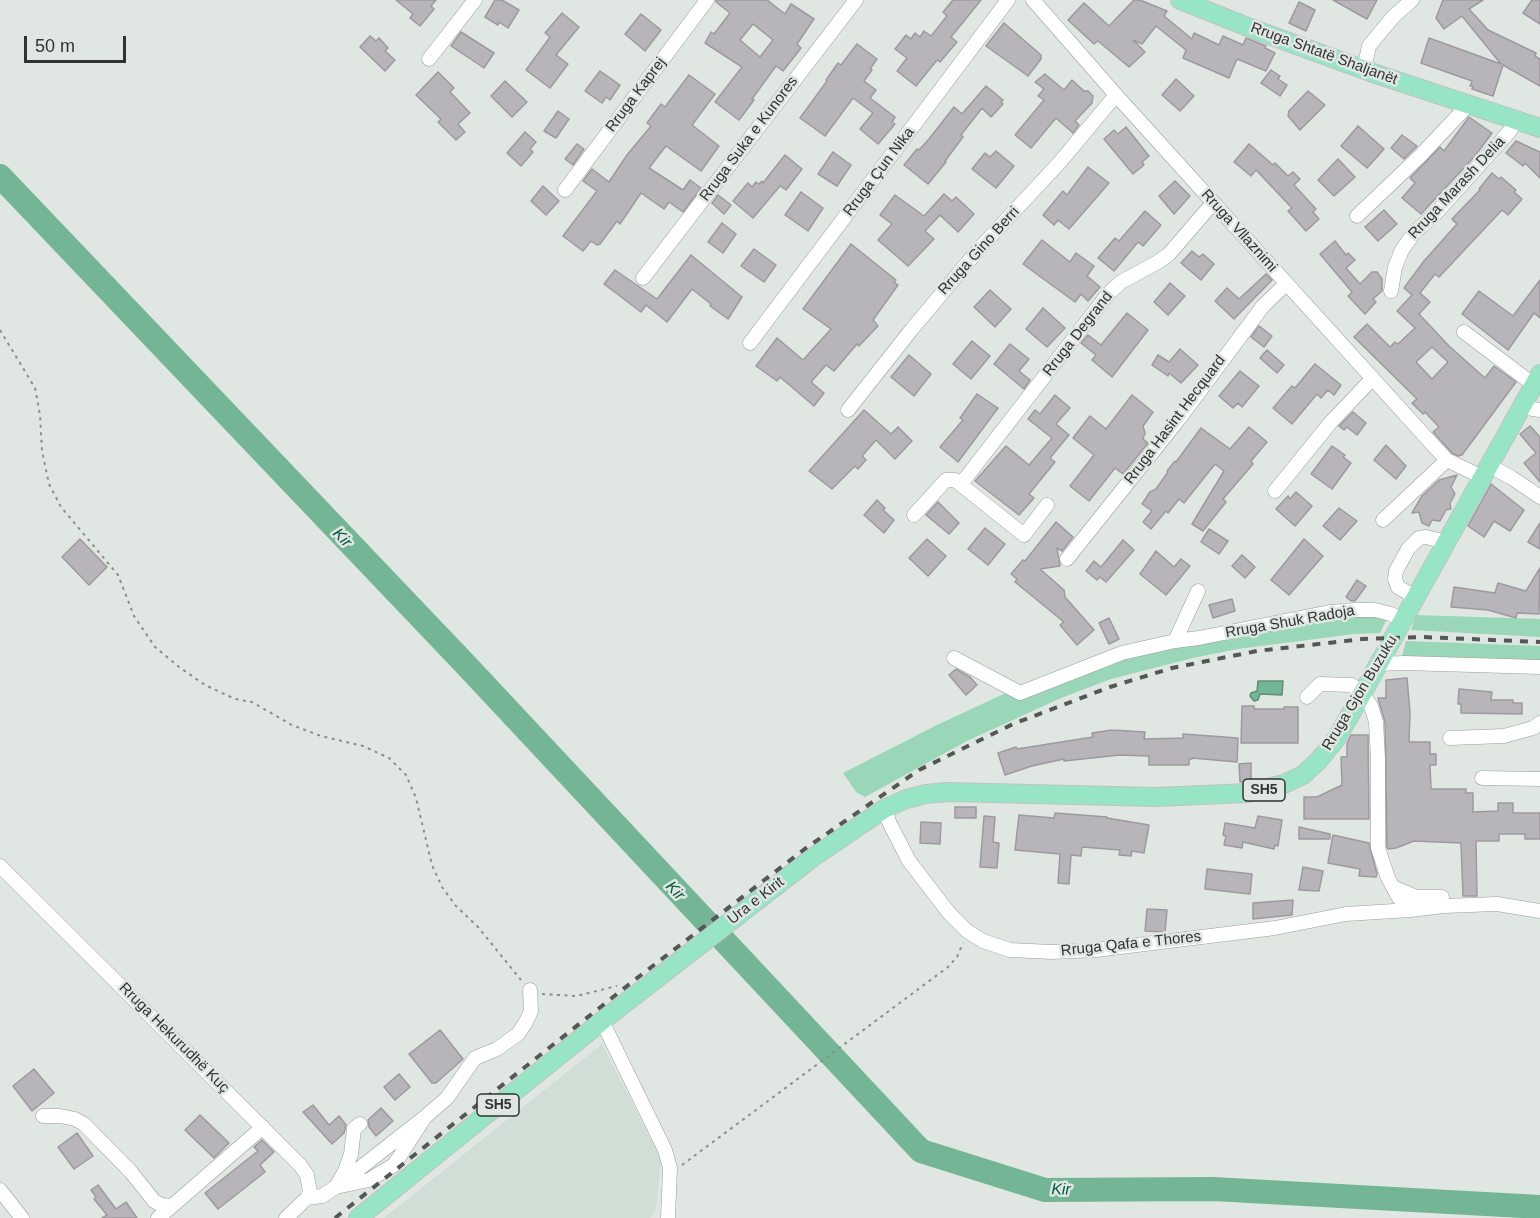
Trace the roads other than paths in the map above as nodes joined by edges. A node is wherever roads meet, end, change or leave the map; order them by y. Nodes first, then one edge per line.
1 (476, 0) edge
2 (707, 0) edge
3 (856, 0) edge
4 (1008, 0) edge
5 (1033, 0) edge
6 (1180, 0) edge
7 (1412, 0) edge
8 (429, 59) dead end
9 (1364, 69) junction
10 (1116, 95) junction
11 (1469, 104) junction
12 (1516, 120) junction
13 (1540, 128) edge
14 (565, 190) dead end
15 (1213, 203) junction
16 (1357, 216) dead end
17 (643, 278) dead end
18 (1286, 284) junction
19 (1391, 291) dead end
20 (1464, 332) dead end
21 (750, 343) dead end
22 (1372, 379) junction
23 (1537, 379) edge
24 (1521, 407) junction
25 (848, 410) dead end
26 (1540, 410) edge
27 (1447, 460) junction
28 (1487, 472) junction
29 (961, 484) junction
30 (1275, 491) dead end
31 (1540, 497) edge
32 (1047, 505) dead end
33 (914, 515) dead end
34 (1383, 520) dead end
35 (1447, 542) junction
36 (1067, 559) dead end
37 (1198, 591) dead end
38 (1415, 597) junction
39 (1402, 621) junction
40 (1176, 641) junction
41 (954, 658) dead end
42 (1379, 664) junction
43 (1540, 667) edge
44 (1362, 694) junction
45 (1306, 697) dead end
46 (1540, 723) edge
47 (1450, 738) dead end
48 (1482, 778) dead end
49 (1540, 779) edge
50 (881, 811) junction
51 (0, 866) edge
52 (1393, 887) junction
53 (1442, 897) dead end
54 (1410, 910) junction
55 (1540, 911) edge
56 (530, 990) road end
57 (602, 1021) junction
58 (43, 1116) dead end
59 (360, 1125) dead end
60 (263, 1127) junction
61 (336, 1187) junction
62 (0, 1190) edge
63 (307, 1198) junction
64 (172, 1206) junction
65 (22, 1218) edge
66 (158, 1218) edge
67 (286, 1218) edge
68 (358, 1218) edge
69 (668, 1218) edge

1 - 8 street
2 - 14 street, Rruga Kaprej
3 - 17 street, Rruga Suka e Kunores
4 - 21 street, Rruga Çun Nika
5 - 10 street, Rruga Vllaznimi
6 - 9 main road, Rruga Shtatë Shaljanët
7 - 9 street
9 - 11 main road, Rruga Shtatë Shaljanët
10 - 15 street, Rruga Vllaznimi
10 - 25 street, Rruga Gino Berri
11 - 12 main road, Rruga Shtatë Shaljanët
11 - 16 street
12 - 13 main road, Rruga Shtatë Shaljanët
12 - 19 street, Rruga Marash Delia
15 - 18 street, Rruga Vllaznimi
15 - 29 street, Rruga Degrand
18 - 22 street, Rruga Vllaznimi
18 - 36 street, Rruga Hasint Hecquard
20 - 23 street, Rruga Gjon Buzuku
22 - 27 street, Rruga Vllaznimi
22 - 30 street
23 - 24 main road, Rruga Gjon Buzuku / SH5
24 - 26 street
24 - 28 main road, Rruga Gjon Buzuku / SH5
27 - 28 street, Rruga Vllaznimi
27 - 34 street
28 - 31 street, Rruga Vllaznimi
28 - 35 main road, Rruga Gjon Buzuku / SH5
29 - 32 street
29 - 33 street
35 - 38 main road, Rruga Gjon Buzuku / SH5
35 - 38 street
37 - 40 street
38 - 39 main road, Rruga Gjon Buzuku / SH5
39 - 40 street, Rruga Shuk Radoja
39 - 42 main road, Rruga Gjon Buzuku / SH5
40 - 41 street, Rruga Shuk Radoja
42 - 43 street
42 - 44 main road, Rruga Gjon Buzuku / SH5
44 - 45 street
44 - 50 main road, Rruga Gjon Buzuku / SH5
44 - 52 street
46 - 47 street
48 - 49 street
50 - 54 street, Rruga Qafa e Thores
50 - 57 main road, Ura e Kirit / SH5
51 - 60 street, Rruga Hekurudhë Kuç
52 - 53 street
52 - 54 street
54 - 55 street, Rruga Qafa e Thores
56 - 61 street
57 - 68 main road, SH5
57 - 69 street
58 - 64 street
59 - 61 street
60 - 63 street, Rruga Hekurudhë Kuç
60 - 64 street
61 - 63 street
62 - 65 street
63 - 67 street
64 - 66 street

